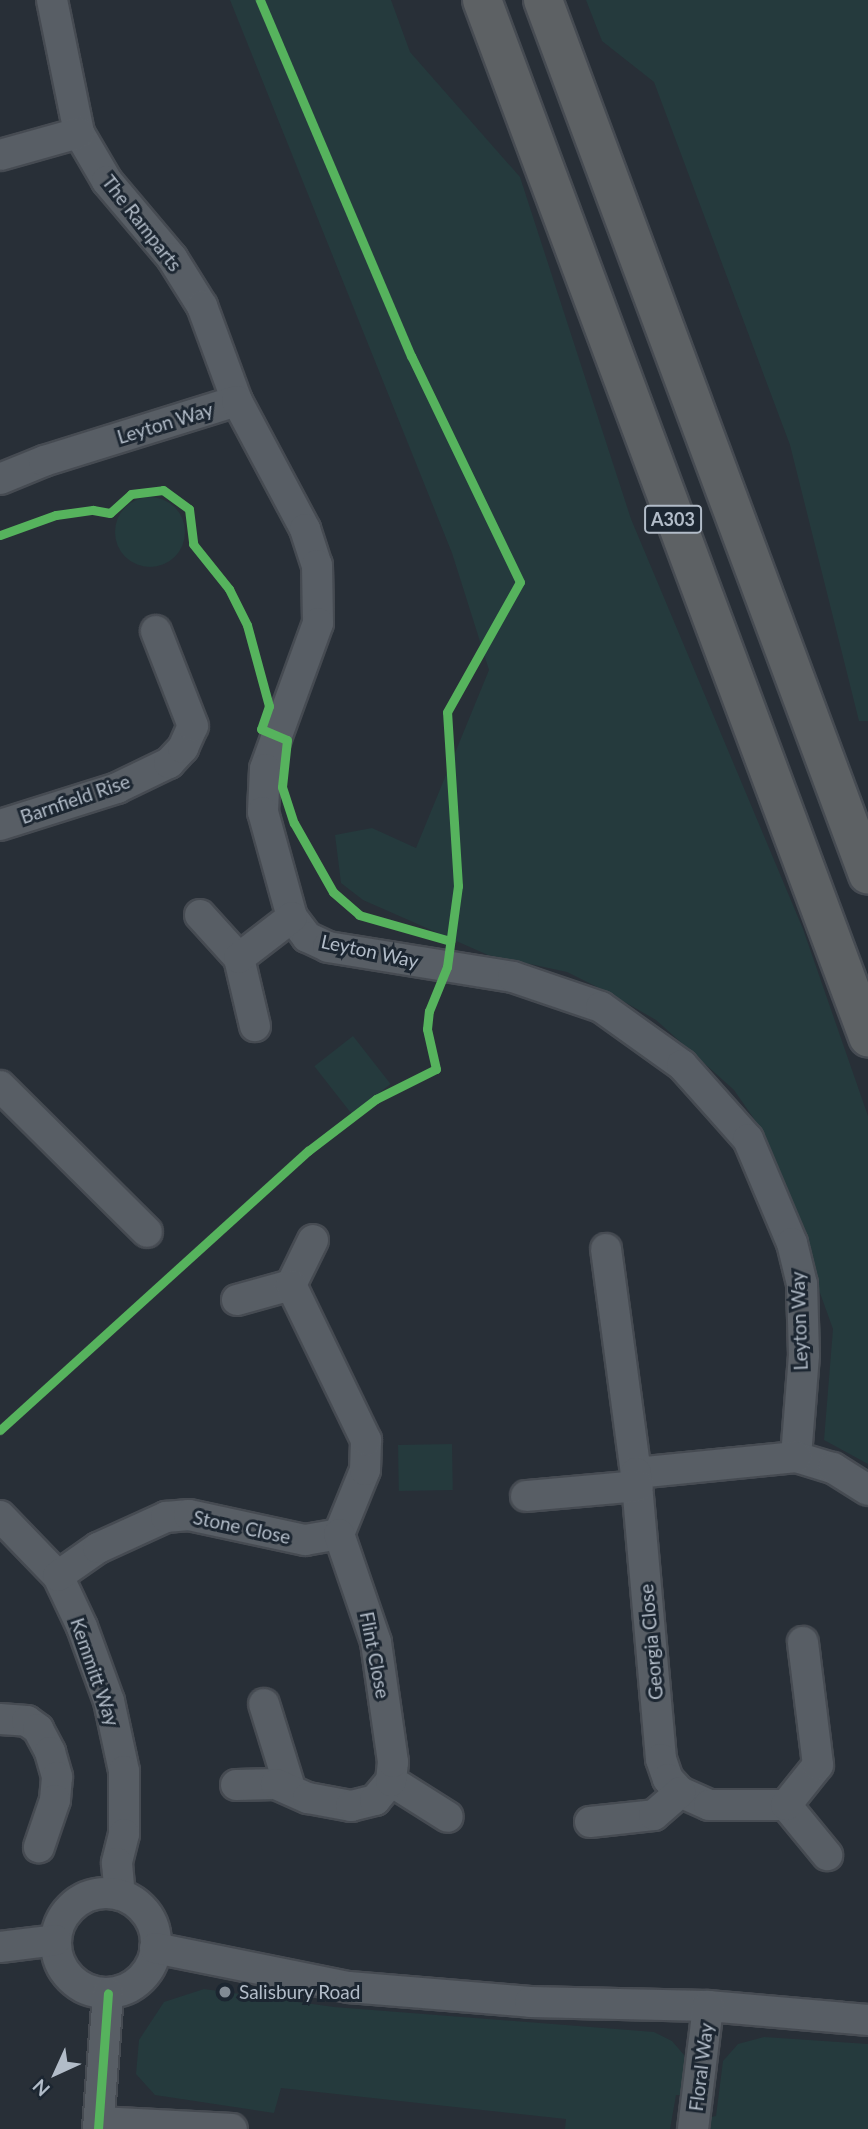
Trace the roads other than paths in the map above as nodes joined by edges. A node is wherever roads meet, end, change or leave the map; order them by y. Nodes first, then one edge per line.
1 (52, 0) edge
2 (482, 0) edge
3 (543, 0) edge
4 (79, 133) junction
5 (0, 155) edge
6 (237, 401) junction
7 (0, 479) edge
8 (156, 631) dead end
9 (0, 825) edge
10 (868, 875) edge
11 (200, 915) dead end
12 (292, 917) junction
13 (239, 958) junction
14 (256, 1026) dead end
15 (868, 1037) edge
16 (0, 1086) edge
17 (147, 1232) dead end
18 (313, 1240) dead end
19 (606, 1249) dead end
20 (291, 1285) junction
21 (237, 1300) dead end
22 (796, 1457) junction
23 (637, 1480) junction
24 (868, 1490) edge
25 (526, 1496) dead end
26 (0, 1516) edge
27 (339, 1534) junction
28 (58, 1576) junction
29 (803, 1642) dead end
30 (264, 1703) dead end
31 (0, 1719) edge
32 (391, 1781) junction
33 (236, 1785) dead end
34 (290, 1788) junction
35 (680, 1792) junction
36 (786, 1805) junction
37 (448, 1817) dead end
38 (590, 1822) dead end
39 (39, 1847) dead end
40 (827, 1855) dead end
41 (120, 1895) junction
42 (56, 1940) junction
43 (0, 1947) edge
44 (155, 1948) junction
45 (108, 1993) junction
46 (708, 2006) junction
47 (868, 2020) edge
48 (99, 2125) edge
49 (232, 2129) edge
50 (693, 2129) edge

1 - 4 street, The Ramparts
2 - 15 highway, A303
3 - 10 highway, A303
4 - 5 street
4 - 6 street, The Ramparts
6 - 7 street, Leyton Way
6 - 12 street, Leyton Way
8 - 9 street, Barnfield Rise
11 - 13 street
12 - 13 street
12 - 22 street, Leyton Way
13 - 14 street
16 - 17 street
18 - 20 street
19 - 23 street, Georgia Close
20 - 21 street
20 - 27 street
22 - 23 street
22 - 24 street
23 - 25 street
23 - 35 street, Georgia Close
26 - 28 street, Kemmitt Way
27 - 28 street, Stone Close
27 - 32 street, Flint Close
28 - 41 street, Kemmitt Way
29 - 36 street
30 - 34 street
31 - 39 street
32 - 34 street
32 - 37 street
33 - 34 street
35 - 36 street
35 - 38 street
36 - 40 street
41 - 42 street
41 - 44 street
42 - 43 street
42 - 45 street
44 - 45 street
44 - 46 street
45 - 48 street
46 - 47 street
46 - 50 street, Floral Way
48 - 49 street

